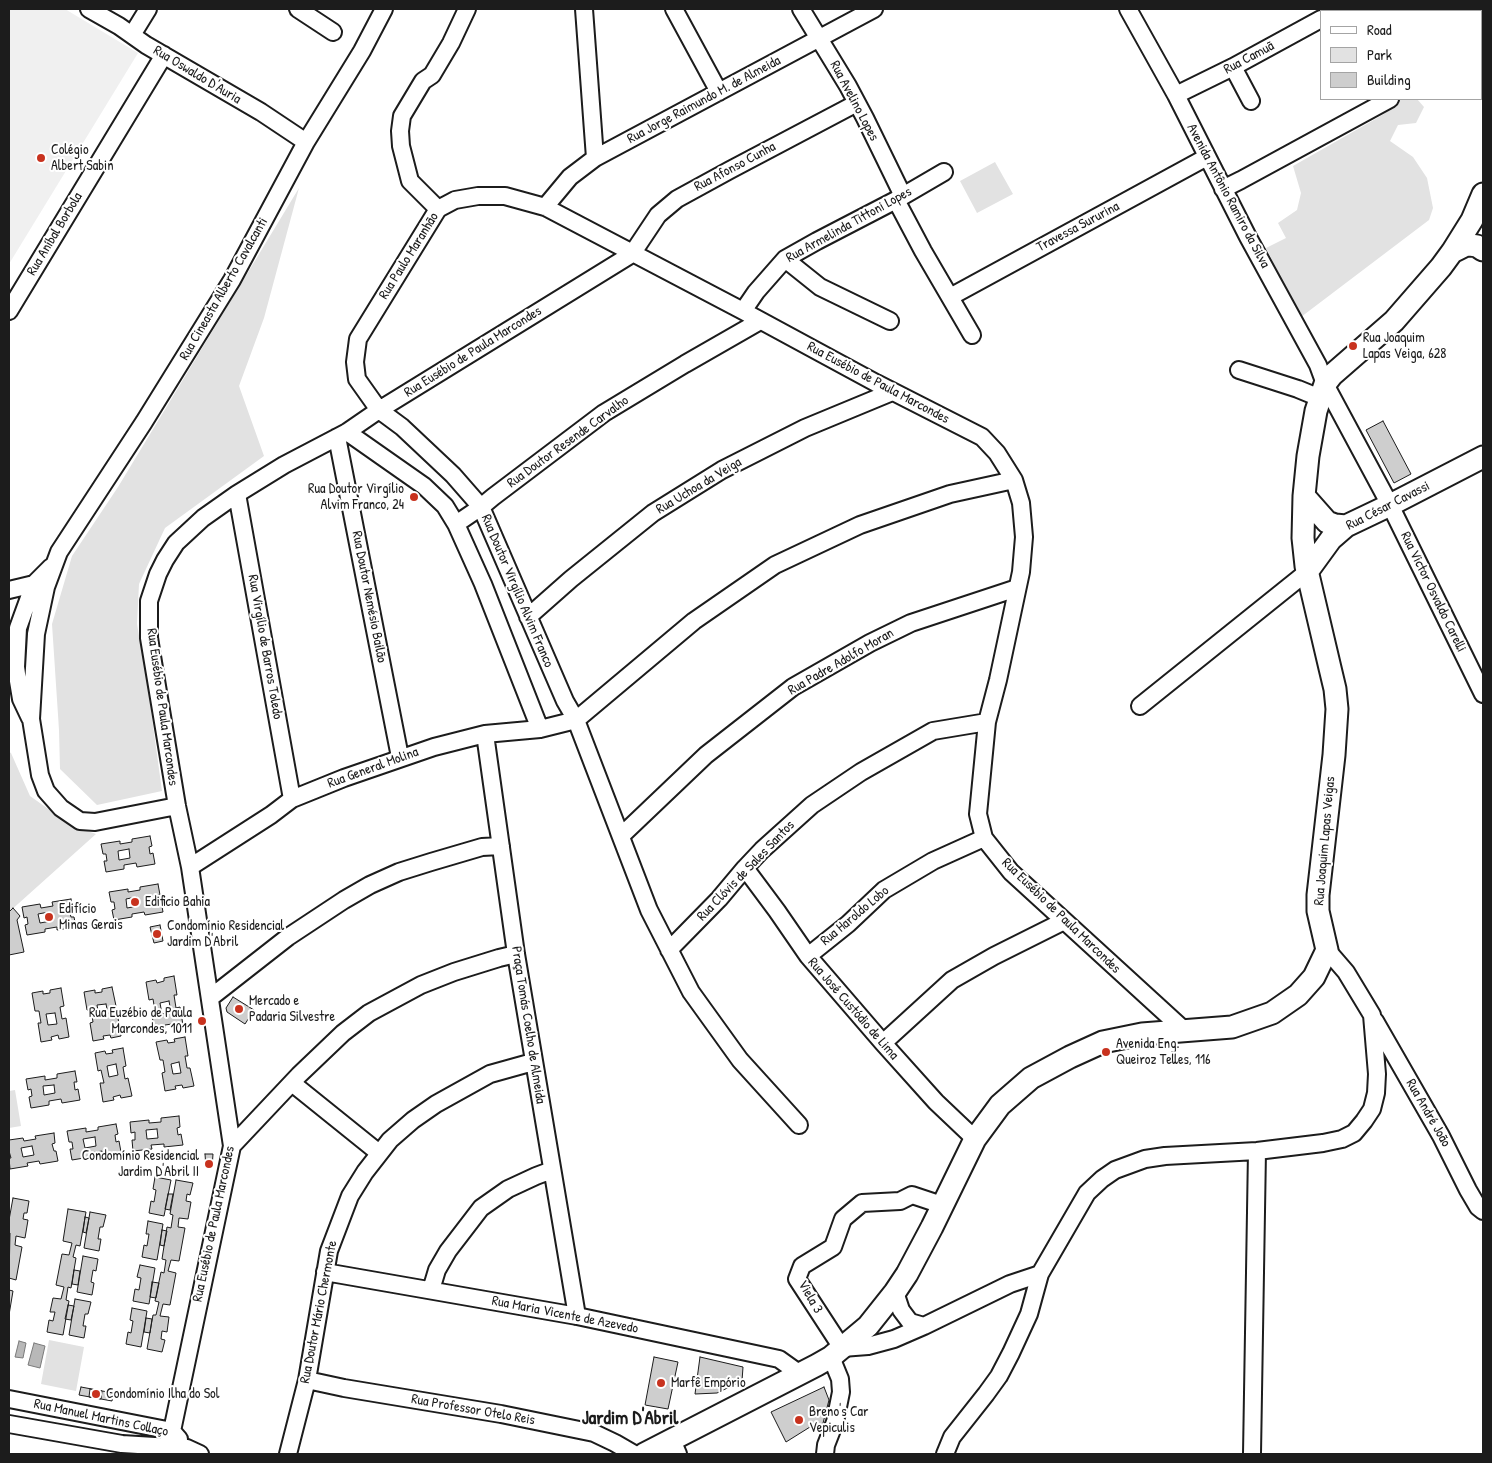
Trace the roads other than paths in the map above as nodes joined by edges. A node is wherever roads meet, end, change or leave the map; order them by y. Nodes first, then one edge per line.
1 (89, 9) edge
2 (148, 9) edge
3 (298, 9) edge
4 (384, 9) edge
5 (467, 9) edge
6 (584, 9) edge
7 (674, 9) edge
8 (801, 9) edge
9 (874, 9) edge
10 (1128, 9) edge
11 (1314, 17) edge
12 (333, 32) dead end
13 (132, 35) junction
14 (819, 37) junction
15 (164, 55) junction
16 (1233, 67) junction
17 (720, 92) junction
18 (1176, 95) junction
19 (1251, 100) dead end
20 (1388, 100) edge
21 (857, 103) junction
22 (306, 142) junction
23 (595, 158) junction
24 (1207, 158) junction
25 (944, 172) dead end
26 (1223, 189) junction
27 (1483, 194) edge
28 (900, 198) junction
29 (545, 207) junction
30 (438, 209) junction
31 (1472, 220) junction
32 (1483, 242) edge
33 (1483, 250) edge
34 (1452, 252) junction
35 (632, 254) junction
36 (785, 259) junction
37 (950, 296) junction
38 (9, 311) edge
39 (743, 311) junction
40 (760, 321) junction
41 (890, 321) dead end
42 (972, 335) dead end
43 (1239, 370) dead end
44 (1322, 391) junction
45 (892, 392) junction
46 (379, 410) junction
47 (342, 435) junction
48 (1483, 457) edge
49 (1014, 480) junction
50 (237, 494) junction
51 (1304, 496) junction
52 (1390, 506) junction
53 (481, 507) junction
54 (456, 524) junction
55 (1346, 526) junction
56 (54, 563) junction
57 (1307, 572) junction
58 (34, 584) junction
59 (1017, 588) junction
60 (9, 590) edge
61 (528, 617) junction
62 (13, 624) edge
63 (36, 634) junction
64 (12, 649) edge
65 (34, 658) junction
66 (9, 680) edge
67 (1483, 694) edge
68 (20, 698) junction
69 (1140, 706) dead end
70 (31, 719) junction
71 (576, 720) junction
72 (987, 722) junction
73 (540, 729) junction
74 (485, 734) junction
75 (400, 757) junction
76 (292, 799) junction
77 (177, 806) junction
78 (621, 836) junction
79 (984, 838) junction
80 (501, 846) junction
81 (190, 867) junction
82 (745, 868) junction
83 (1064, 921) junction
84 (669, 950) junction
85 (1327, 950) junction
86 (516, 954) junction
87 (808, 956) junction
88 (210, 998) junction
89 (1372, 1015) junction
90 (1185, 1031) junction
91 (882, 1044) junction
92 (533, 1062) junction
93 (292, 1083) junction
94 (799, 1125) dead end
95 (974, 1139) junction
96 (232, 1146) junction
97 (1258, 1151) junction
98 (379, 1153) junction
99 (552, 1170) junction
100 (942, 1205) junction
101 (1483, 1211) edge
102 (325, 1272) junction
103 (1040, 1274) junction
104 (431, 1290) junction
105 (895, 1292) junction
106 (577, 1316) junction
107 (924, 1326) junction
108 (836, 1353) junction
109 (800, 1374) junction
110 (306, 1380) junction
111 (9, 1398) edge
112 (9, 1424) edge
113 (172, 1431) junction
114 (675, 1447) edge
115 (166, 1448) junction
116 (194, 1451) edge
117 (288, 1454) edge
118 (634, 1454) edge
119 (644, 1454) edge
120 (825, 1454) edge
121 (945, 1454) edge
122 (1252, 1454) edge

1 - 13 street, Rua Oswaldo D'Auria
2 - 13 street
3 - 12 street
4 - 22 street, Rua Cineasta Alberto Cavalcanti
5 - 30 street
6 - 23 street
7 - 17 street
8 - 14 street, Rua Avelino Lopes
9 - 14 street, Rua Jorge Raimundo M. de Almeida
10 - 18 street, Avenida Antônio Ramiro da Silva
11 - 16 street, Rua Camuã
13 - 15 street, Rua Oswaldo D'Auria
14 - 17 street, Rua Jorge Raimundo M. de Almeida
14 - 21 street, Rua Avelino Lopes
15 - 22 street, Rua Oswaldo D'Auria
15 - 38 street, Rua Aníbal Borbola
16 - 18 street, Rua Camuã
16 - 19 street
17 - 23 street, Rua Jorge Raimundo M. de Almeida
18 - 24 street, Avenida Antônio Ramiro da Silva
20 - 26 street
21 - 28 street, Rua Avelino Lopes
21 - 35 street, Rua Afonso Cunha
22 - 56 street, Rua Cineasta Alberto Cavalcanti
23 - 29 street, Rua Jorge Raimundo M. de Almeida
24 - 26 street, Avenida Antônio Ramiro da Silva
24 - 37 street, Travessa Sururina
25 - 28 street, Rua Armelinda Tittoni Lopes
26 - 44 street, Avenida Antônio Ramiro da Silva
27 - 31 main road, Rua Joaquim Lapas Veigas
28 - 36 street, Rua Armelinda Tittoni Lopes
28 - 37 street, Rua Avelino Lopes
29 - 30 street, Rua Paulo Maranhão
29 - 35 street, Rua Paulo Maranhão
30 - 46 street, Rua Paulo Maranhão
31 - 32 main road
31 - 34 main road, Rua Joaquim Lapas Veigas
33 - 34 main road
34 - 44 main road, Rua Joaquim Lapas Veigas
35 - 39 street, Rua Eusébio de Paula Marcondes
35 - 46 street, Rua Eusébio de Paula Marcondes
36 - 39 street, Rua Armelinda Tittoni Lopes
36 - 41 street
37 - 42 street, Rua Avelino Lopes
39 - 40 street, Rua Eusébio de Paula Marcondes
40 - 45 street, Rua Eusébio de Paula Marcondes
40 - 53 street, Rua Doutor Resende Carvalho
43 - 44 street
44 - 51 main road, Rua Joaquim Lapas Veigas
44 - 52 street, Rua Victor Osvaldo Carelli
45 - 49 street, Rua Eusébio de Paula Marcondes
45 - 61 street, Rua Uchoa da Veiga
46 - 47 street, Rua Eusébio de Paula Marcondes
46 - 53 street, Rua Doutor Virgílio Alvim Franco
47 - 50 street, Rua Eusébio de Paula Marcondes
47 - 54 street, Rua Doutor Virgílio Alvim Franco
47 - 75 street, Rua Doutor Nemésio Bailão
48 - 52 main road, Rua César Cavassi
49 - 59 street, Rua Eusébio de Paula Marcondes
49 - 71 street
50 - 76 street, Rua Virgílio de Barros Toledo
50 - 77 street, Rua Eusébio de Paula Marcondes
51 - 55 main road
51 - 57 main road, Rua Joaquim Lapas Veigas
52 - 55 main road, Rua César Cavassi
52 - 67 street, Rua Victor Osvaldo Carelli
53 - 54 street, Rua Doutor Resende Carvalho
53 - 61 street, Rua Doutor Virgílio Alvim Franco
54 - 73 street, Rua Doutor Virgílio Alvim Franco
55 - 57 main road, Rua César Cavassi
56 - 58 street, Rua Cineasta Alberto Cavalcanti
56 - 63 street, Rua Cineasta Alberto Cavalcanti
57 - 69 street
57 - 85 main road, Rua Joaquim Lapas Veigas
58 - 60 street
58 - 62 street, Rua Cineasta Alberto Cavalcanti
59 - 72 street, Rua Eusébio de Paula Marcondes
59 - 78 street, Rua Padre Adolfo Moran
61 - 71 street, Rua Doutor Virgílio Alvim Franco
62 - 63 street
62 - 64 street, Rua Cineasta Alberto Cavalcanti
63 - 65 street, Rua Cineasta Alberto Cavalcanti
64 - 65 street
64 - 68 street, Rua Cineasta Alberto Cavalcanti
65 - 70 street, Rua Cineasta Alberto Cavalcanti
66 - 68 street
68 - 70 street, Rua Cineasta Alberto Cavalcanti
70 - 77 street, Rua Cineasta Alberto Cavalcanti
71 - 73 street, Rua General Molina
71 - 78 street
72 - 79 street, Rua Eusébio de Paula Marcondes
72 - 82 street, Rua Clóvis de Sales Santos
73 - 74 street, Rua General Molina
74 - 75 street, Rua General Molina
74 - 80 street, Praça Tomás Coelho de Almeida
75 - 76 street, Rua General Molina
76 - 81 street, Rua General Molina
77 - 81 street, Rua Eusébio de Paula Marcondes
78 - 84 street
79 - 83 street, Rua Eusébio de Paula Marcondes
79 - 87 street, Rua Haroldo Lobo
80 - 86 street, Praça Tomás Coelho de Almeida
80 - 88 street
81 - 88 street, Rua Eusébio de Paula Marcondes
82 - 84 street, Rua Clóvis de Sales Santos
82 - 87 street, Rua José Custódio de Lima
83 - 90 street, Rua Eusébio de Paula Marcondes
83 - 91 street
84 - 94 street
85 - 89 street, Rua Joaquim Lapas Veigas
85 - 90 main road
86 - 92 street, Praça Tomás Coelho de Almeida
86 - 93 street
87 - 91 street, Rua José Custódio de Lima
88 - 96 street, Rua Eusébio de Paula Marcondes
89 - 97 street, Rua Joaquim Lapas Veigas
89 - 101 street, Rua André João
90 - 95 main road
91 - 95 street, Rua José Custódio de Lima
92 - 98 street, Rua Doutor Mário Chermonte
92 - 99 street, Praça Tomás Coelho de Almeida
93 - 96 street
93 - 98 street
95 - 100 main road
96 - 113 street, Rua Eusébio de Paula Marcondes
97 - 103 street, Rua Joaquim Lapas Veigas
97 - 122 street
98 - 102 street, Rua Doutor Mário Chermonte
99 - 104 street
99 - 106 street, Praça Tomás Coelho de Almeida
100 - 105 main road
100 - 108 street, Viela 3
102 - 104 street, Rua Maria Vicente de Azevedo
102 - 110 street, Rua Doutor Mário Chermonte
103 - 107 street
103 - 121 street, Rua Joaquim Lapas Veigas
104 - 106 street, Rua Maria Vicente de Azevedo
105 - 107 street
105 - 108 main road
106 - 109 street, Rua Maria Vicente de Azevedo
107 - 108 street
108 - 109 main road
108 - 120 street, Viela 3
109 - 114 main road
110 - 117 street, Rua Doutor Mário Chermonte
110 - 118 street, Rua Professor Otelo Reis
111 - 113 street, Rua Manuel Martins Collaço
112 - 115 street, Rua Manuel Martins Collaço
113 - 115 street, Rua Eusébio de Paula Marcondes
113 - 116 street, Rua Manuel Martins Collaço
114 - 119 main road
115 - 116 street, Rua Manuel Martins Collaço

